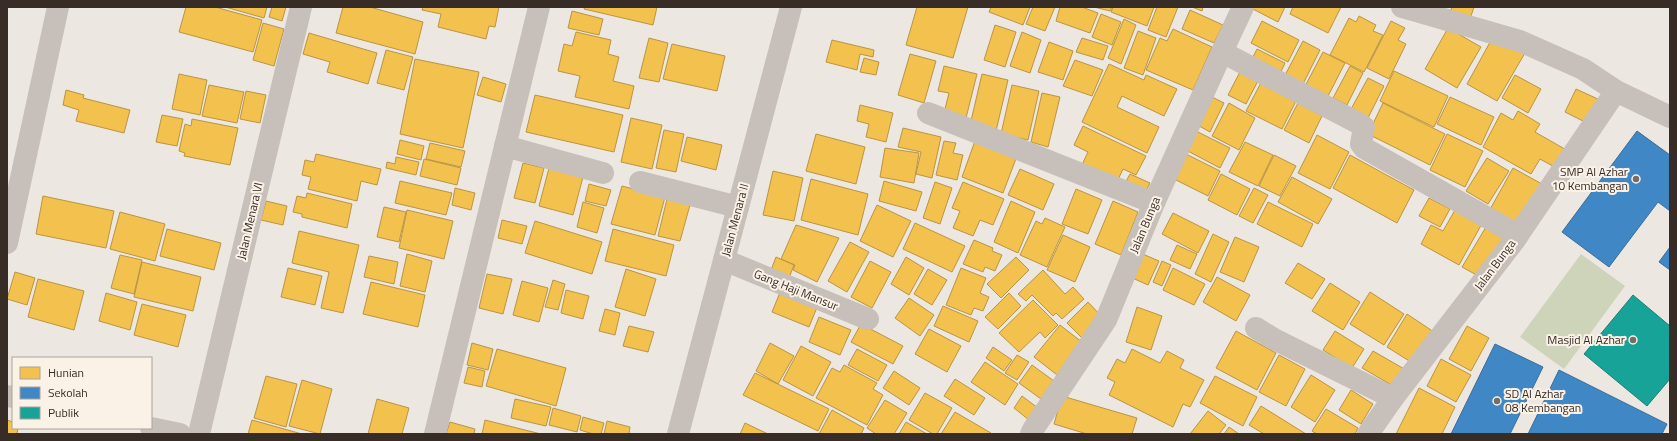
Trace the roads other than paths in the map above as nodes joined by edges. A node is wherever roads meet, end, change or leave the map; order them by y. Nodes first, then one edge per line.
1 (58, 7) edge
2 (301, 7) edge
3 (539, 7) edge
4 (791, 7) edge
5 (1243, 7) edge
6 (1402, 7) edge
7 (1222, 52) junction
8 (1616, 91) junction
9 (928, 114) dead end
10 (1670, 117) edge
11 (505, 146) junction
12 (603, 173) dead end
13 (640, 182) dead end
14 (1154, 203) junction
15 (738, 207) junction
16 (1518, 235) junction
17 (7, 243) edge
18 (724, 260) junction
19 (868, 319) dead end
20 (1256, 328) dead end
21 (1393, 398) junction
22 (152, 428) edge
23 (1038, 432) edge
24 (180, 434) edge
25 (199, 434) edge
26 (435, 434) edge
27 (678, 434) edge
28 (1368, 434) edge

1 - 17 street
2 - 25 street, Jalan Menara VI
3 - 11 street
4 - 15 street, Jalan Menara II
5 - 7 street, Jalan Bunga
6 - 8 street
7 - 14 street, Jalan Bunga
7 - 16 street
8 - 10 street
8 - 16 street, Jalan Bunga
9 - 14 street
11 - 12 street
11 - 26 street
13 - 15 street
14 - 23 street, Jalan Bunga
15 - 18 street, Jalan Menara II
16 - 21 street, Jalan Bunga
18 - 19 street, Gang Haji Mansur
18 - 27 street, Jalan Menara II
20 - 21 street
21 - 28 street, Jalan Bunga
22 - 24 street

